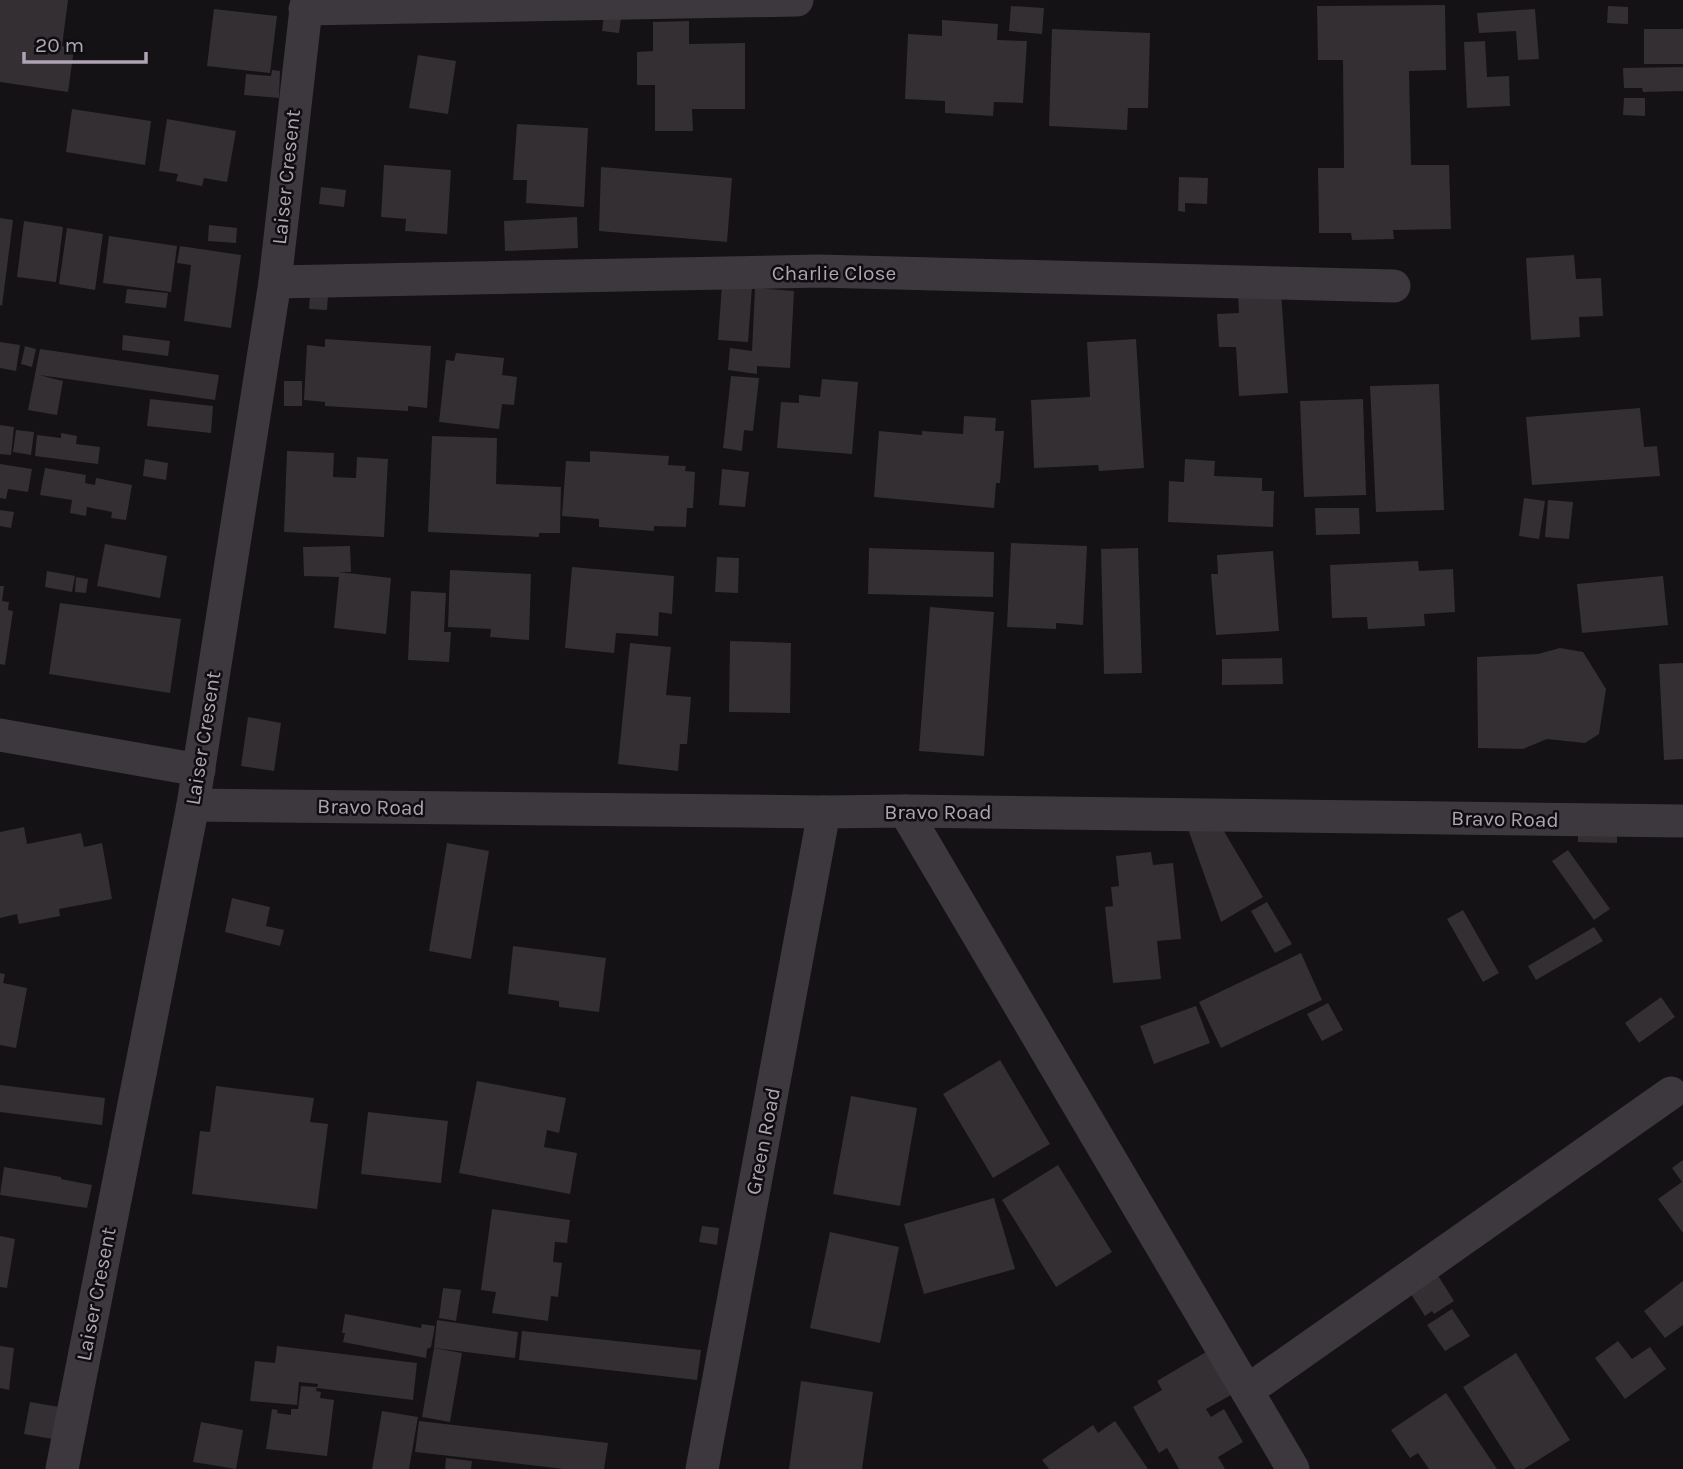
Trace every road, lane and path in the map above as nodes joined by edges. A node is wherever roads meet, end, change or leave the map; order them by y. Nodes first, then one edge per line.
1 (797, 0) edge
2 (306, 4) edge
3 (275, 282) junction
4 (1394, 286) dead end
5 (0, 735) edge
6 (199, 770) junction
7 (193, 805) junction
8 (905, 811) junction
9 (824, 813) junction
10 (1683, 821) edge
11 (1671, 1093) dead end
12 (1247, 1391) junction
13 (62, 1469) edge
14 (702, 1469) edge
15 (1293, 1469) edge

1 - 2 street
2 - 3 street, Laiser Cresent
3 - 4 street, Charlie Close
3 - 6 street, Laiser Cresent
5 - 6 street
6 - 7 street, Laiser Cresent
7 - 9 street, Bravo Road
7 - 13 street, Laiser Cresent
8 - 9 street, Bravo Road
8 - 10 street, Bravo Road
8 - 12 street
9 - 14 street, Green Road
11 - 12 street
12 - 15 street

